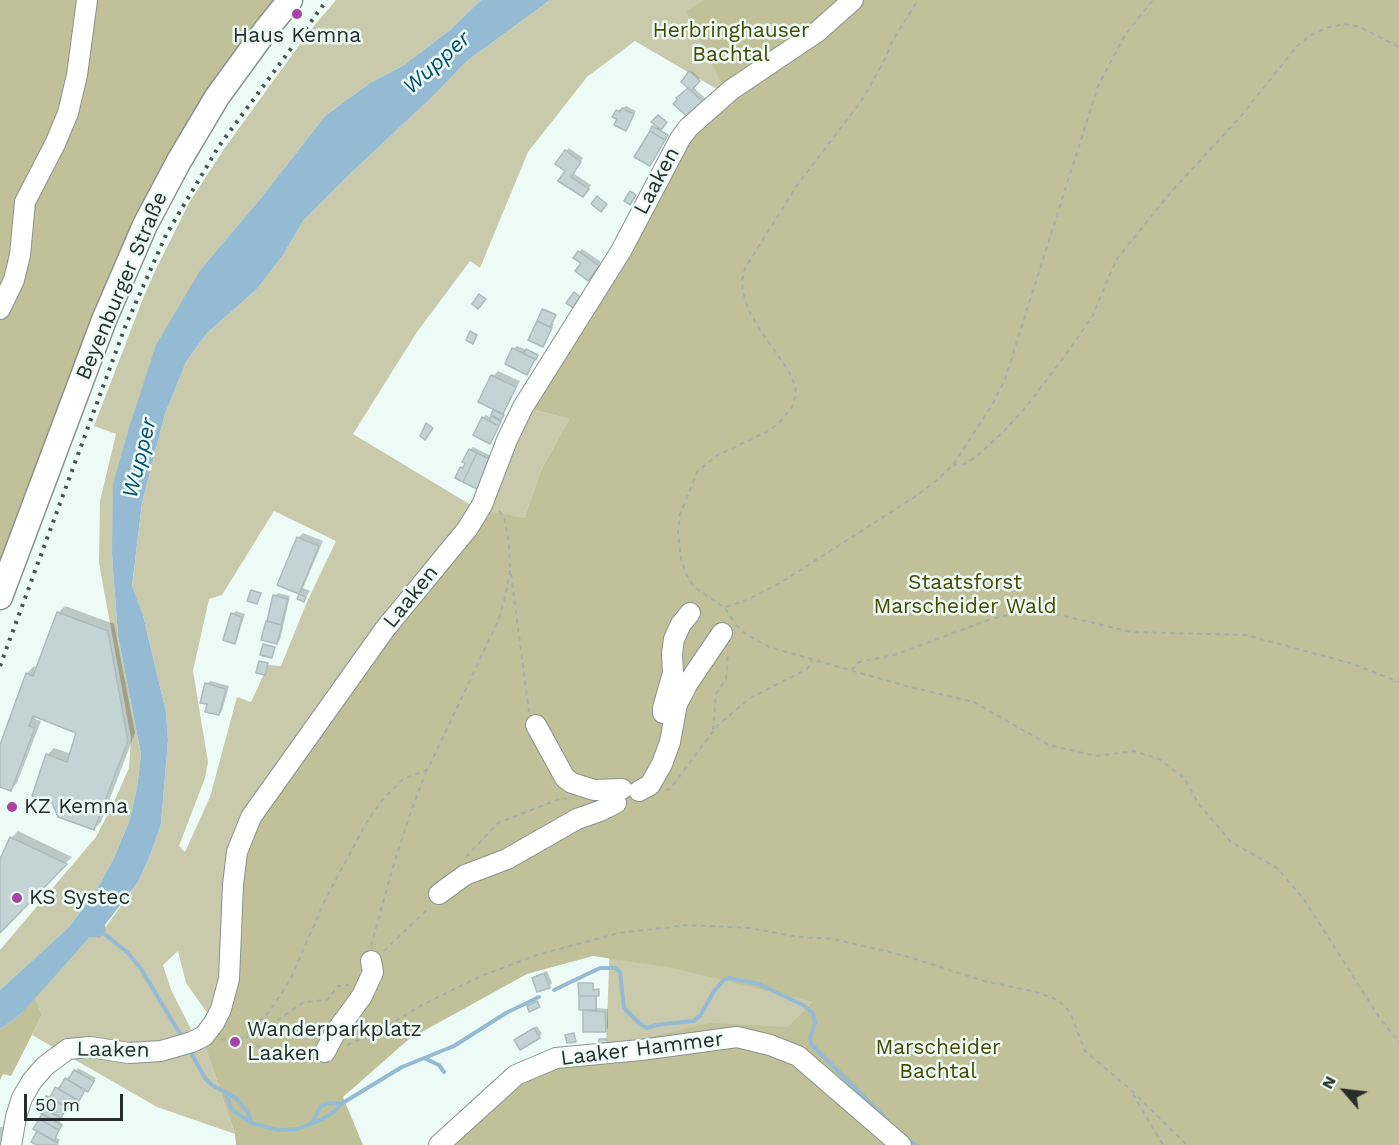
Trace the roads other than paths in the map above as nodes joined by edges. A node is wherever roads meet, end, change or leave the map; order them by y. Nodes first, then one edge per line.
1 (87, 0) edge
2 (290, 0) edge
3 (853, 0) edge
4 (0, 309) edge
5 (0, 597) edge
6 (690, 612) dead end
7 (729, 634) road end
8 (533, 722) road end
9 (670, 742) junction
10 (626, 794) junction
11 (439, 894) dead end
12 (371, 961) road end
13 (324, 1052) road end
14 (11, 1145) edge
15 (440, 1145) edge
16 (901, 1145) edge

1 - 4 street
2 - 5 main road, Beyenburger Straße
3 - 14 street, Laaken
6 - 9 street
7 - 9 street
8 - 10 street
9 - 10 street
10 - 11 street
12 - 13 street
15 - 16 street, Laaker Hammer

